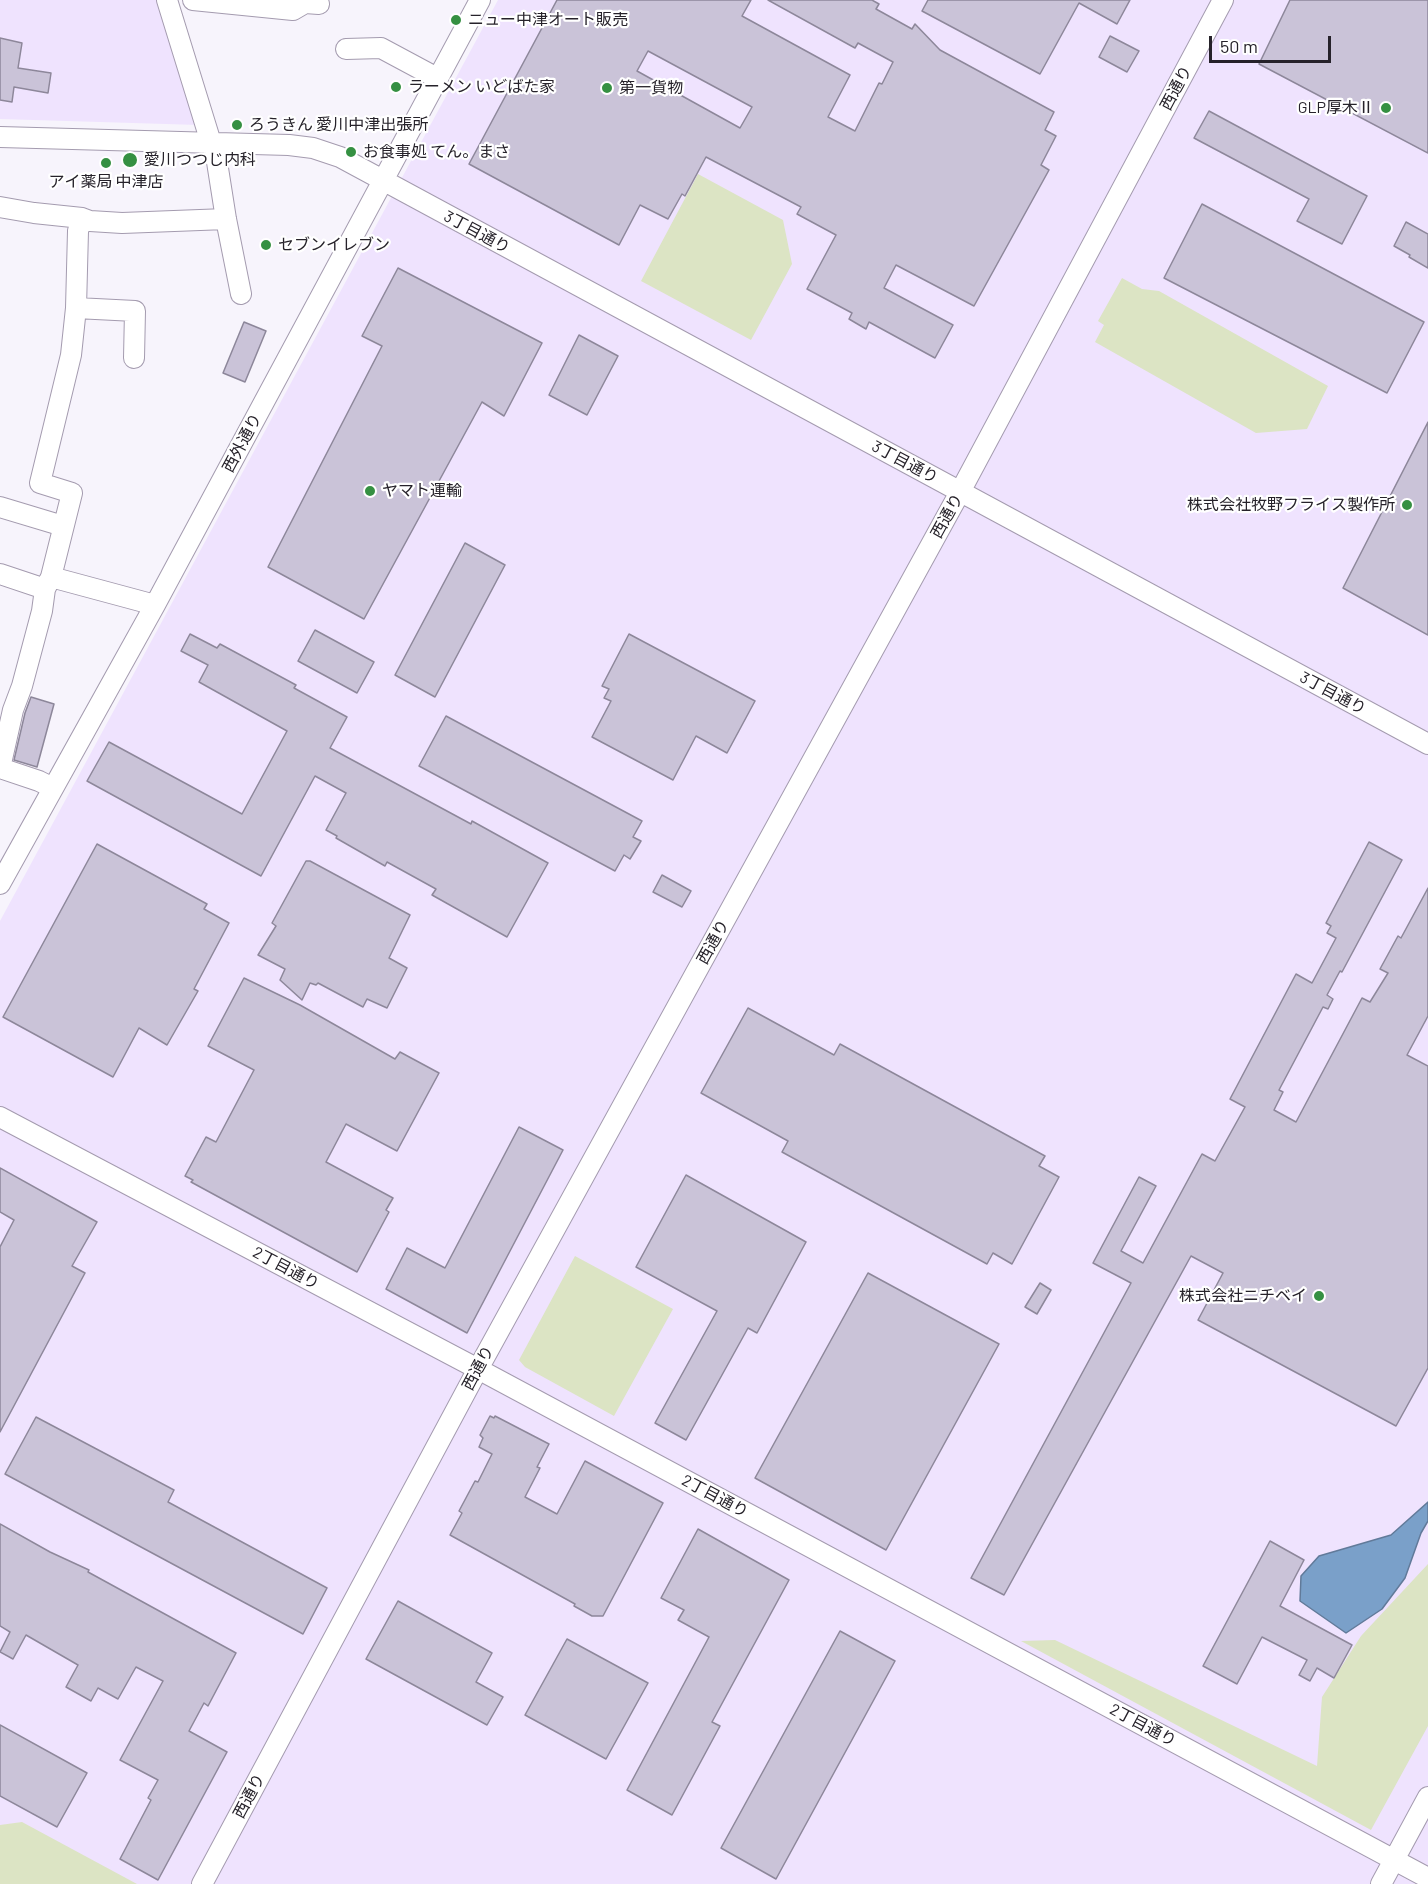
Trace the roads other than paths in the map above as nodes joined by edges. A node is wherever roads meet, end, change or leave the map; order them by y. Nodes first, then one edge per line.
1 (167, 0) edge
2 (193, 0) edge
3 (480, 0) edge
4 (1223, 0) edge
5 (256, 3) edge
6 (319, 4) dead end
7 (346, 49) dead end
8 (437, 78) junction
9 (0, 137) edge
10 (210, 144) junction
11 (382, 180) junction
12 (0, 207) edge
13 (82, 218) junction
14 (226, 219) junction
15 (241, 294) dead end
16 (76, 308) junction
17 (139, 351) dead end
18 (960, 492) junction
19 (2, 512) edge
20 (63, 526) junction
21 (0, 574) edge
22 (48, 583) junction
23 (155, 605) junction
24 (7, 708) edge
25 (1428, 744) edge
26 (0, 768) edge
27 (53, 788) junction
28 (0, 884) edge
29 (0, 1117) edge
30 (478, 1369) junction
31 (1428, 1797) edge
32 (1394, 1859) junction
33 (1428, 1878) edge
34 (202, 1884) edge
35 (1381, 1884) edge

1 - 10 street
2 - 5 street
3 - 8 street, 西外通り
4 - 18 street, 西通り
5 - 6 street
7 - 8 street
8 - 11 street, 西外通り
9 - 10 street, 3丁目通り
10 - 11 street, 3丁目通り
10 - 14 street
11 - 18 street, 3丁目通り
11 - 23 street, 西外通り
12 - 13 street
13 - 14 street
13 - 16 street
14 - 15 street
16 - 17 street
16 - 20 street
18 - 25 street, 3丁目通り
18 - 30 street, 西通り
19 - 20 street
20 - 22 street
21 - 22 street
22 - 23 street
22 - 24 street
23 - 27 street, 西外通り
24 - 26 street
26 - 27 street
27 - 28 street, 西外通り
29 - 30 street, 2丁目通り
30 - 32 street, 2丁目通り
30 - 34 street, 西通り
31 - 32 street
32 - 33 street, 2丁目通り
32 - 35 street

